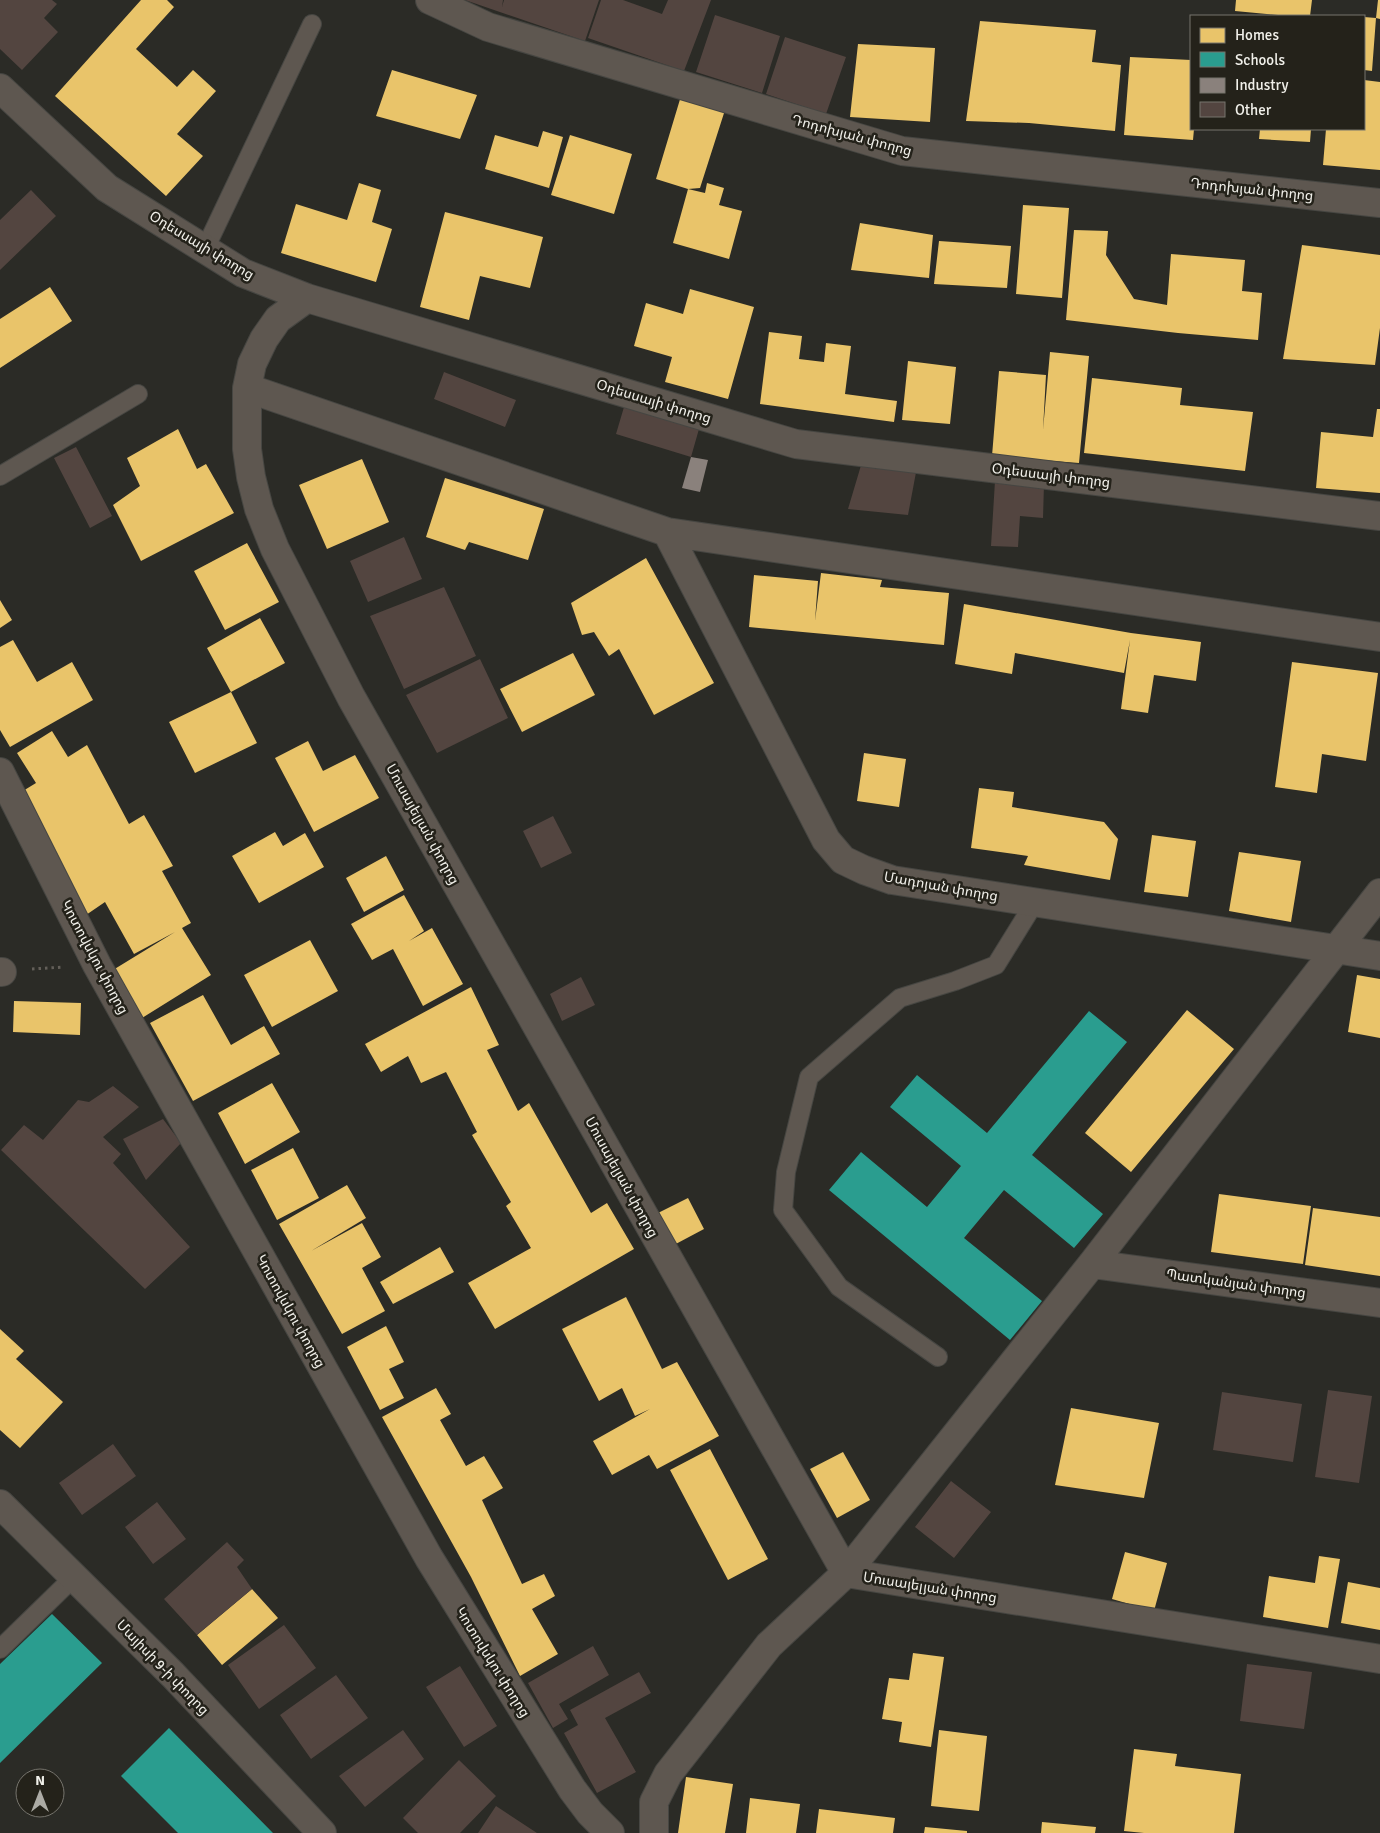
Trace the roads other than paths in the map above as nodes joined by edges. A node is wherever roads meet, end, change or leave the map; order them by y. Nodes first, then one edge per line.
1 (430, 0) edge
2 (312, 24) dead end
3 (0, 88) edge
4 (1380, 203) edge
5 (205, 250) junction
6 (307, 298) junction
7 (246, 388) junction
8 (138, 394) dead end
9 (0, 476) edge
10 (1380, 516) edge
11 (667, 532) junction
12 (1380, 637) edge
13 (0, 772) edge
14 (1380, 893) edge
15 (1036, 902) junction
16 (1338, 949) junction
17 (1380, 956) edge
18 (1092, 1264) junction
19 (1380, 1303) edge
20 (938, 1357) dead end
21 (0, 1504) edge
22 (846, 1573) junction
23 (74, 1577) junction
24 (0, 1649) edge
25 (1380, 1659) edge
26 (322, 1833) edge
27 (610, 1833) edge
28 (654, 1833) edge

1 - 4 street, Դոդոխյան փողոց
2 - 5 lane
3 - 5 street, Օդեսսայի փողոց
5 - 6 street, Օդեսսայի փողոց
6 - 7 street, Մուսայելյան փողոց
6 - 10 street, Օդեսսայի փողոց
7 - 11 street
7 - 22 street, Մուսայելյան փողոց
8 - 9 lane
11 - 12 street
11 - 15 street, Մադոյան փողոց
13 - 27 street, Կոտովսկու փողոց
14 - 16 street
15 - 16 street, Մադոյան փողոց
15 - 20 lane
16 - 17 street, Մադոյան փողոց
16 - 18 street
18 - 19 street, Պատկանյան փողոց
18 - 22 street
21 - 23 street, Մայիսի 9-ի փողոց
22 - 25 street, Մուսայելյան փողոց
22 - 28 street
23 - 24 lane
23 - 26 street, Մայիսի 9-ի փողոց

